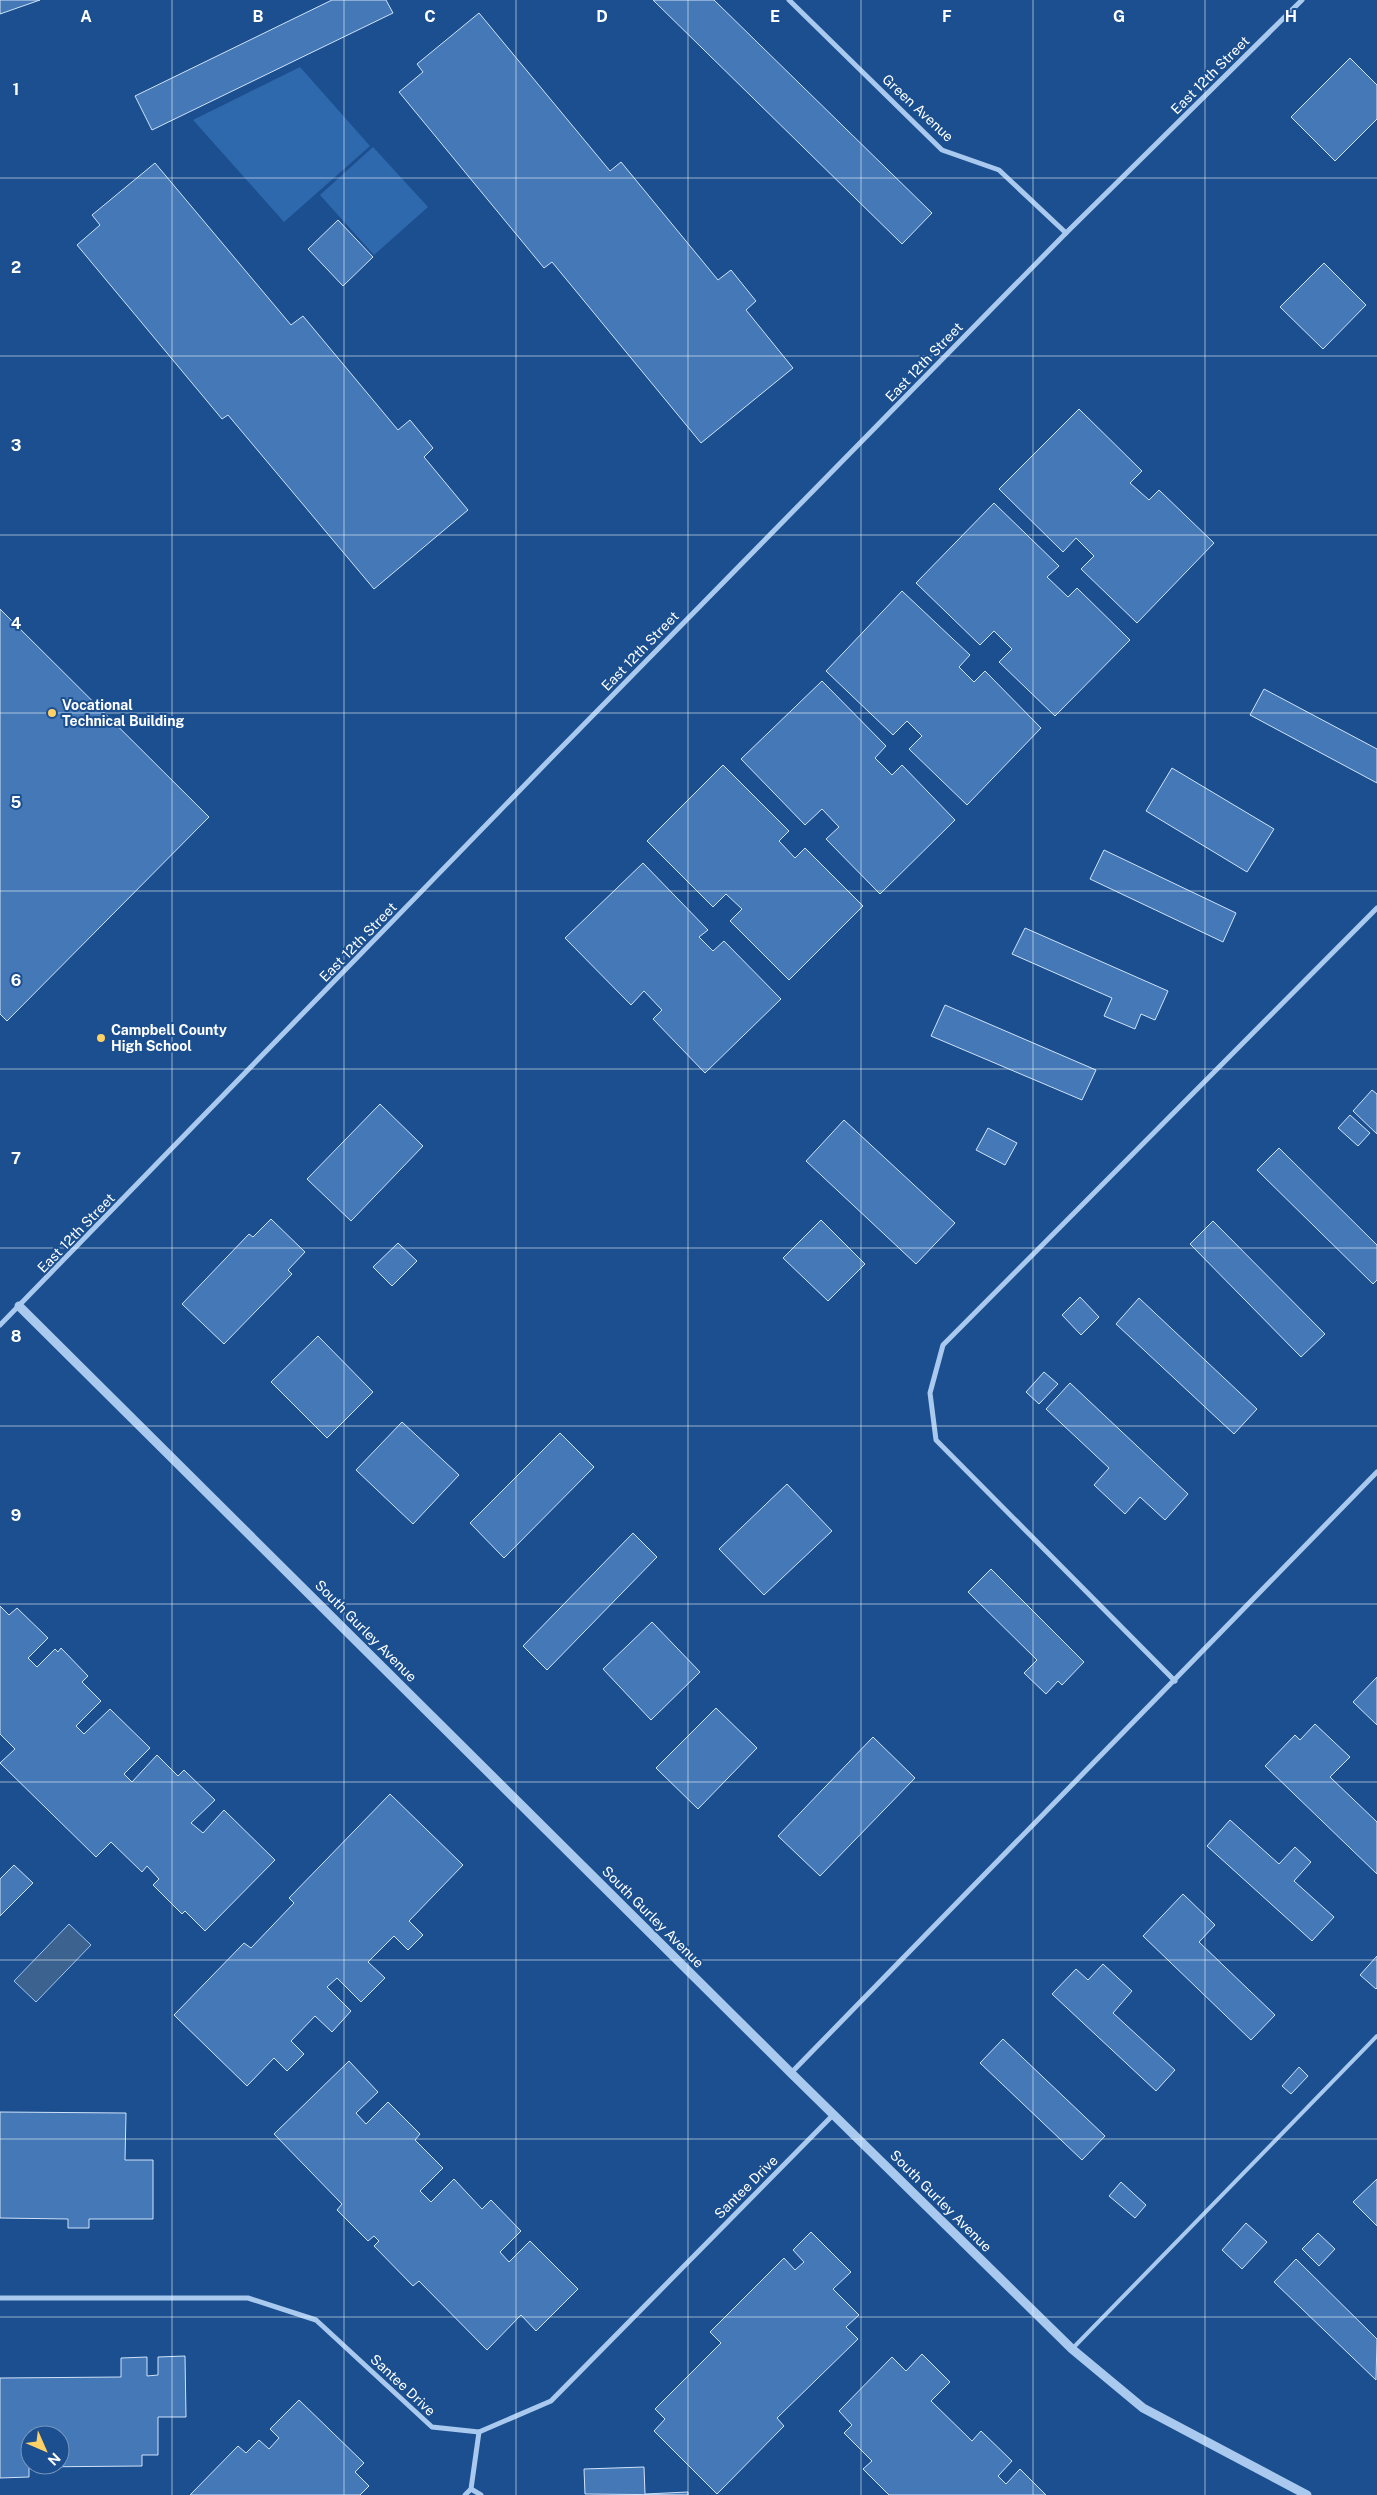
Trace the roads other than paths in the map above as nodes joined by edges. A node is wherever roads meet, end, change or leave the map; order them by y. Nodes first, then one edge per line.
1 (789, 0) edge
2 (1302, 0) edge
3 (1066, 233) junction
4 (1377, 908) edge
5 (19, 1306) junction
6 (0, 1325) edge
7 (1377, 1472) edge
8 (1175, 1681) junction
9 (1377, 2036) edge
10 (791, 2073) junction
11 (834, 2114) junction
12 (0, 2298) edge
13 (1072, 2349) junction
14 (478, 2432) junction
15 (471, 2489) junction
16 (465, 2495) edge
17 (481, 2495) edge
18 (1307, 2495) edge

1 - 3 street, Green Avenue
2 - 3 street, East 12th Street
3 - 5 street, East 12th Street
4 - 8 street
5 - 6 street, East 12th Street
5 - 10 street, South Gurley Avenue
7 - 8 street
8 - 10 street
9 - 13 lane
10 - 11 street, South Gurley Avenue
11 - 13 street, South Gurley Avenue
11 - 14 street, Santee Drive
12 - 14 street, Santee Drive
13 - 18 street, South Gurley Avenue
14 - 15 street
15 - 16 street
15 - 17 street

